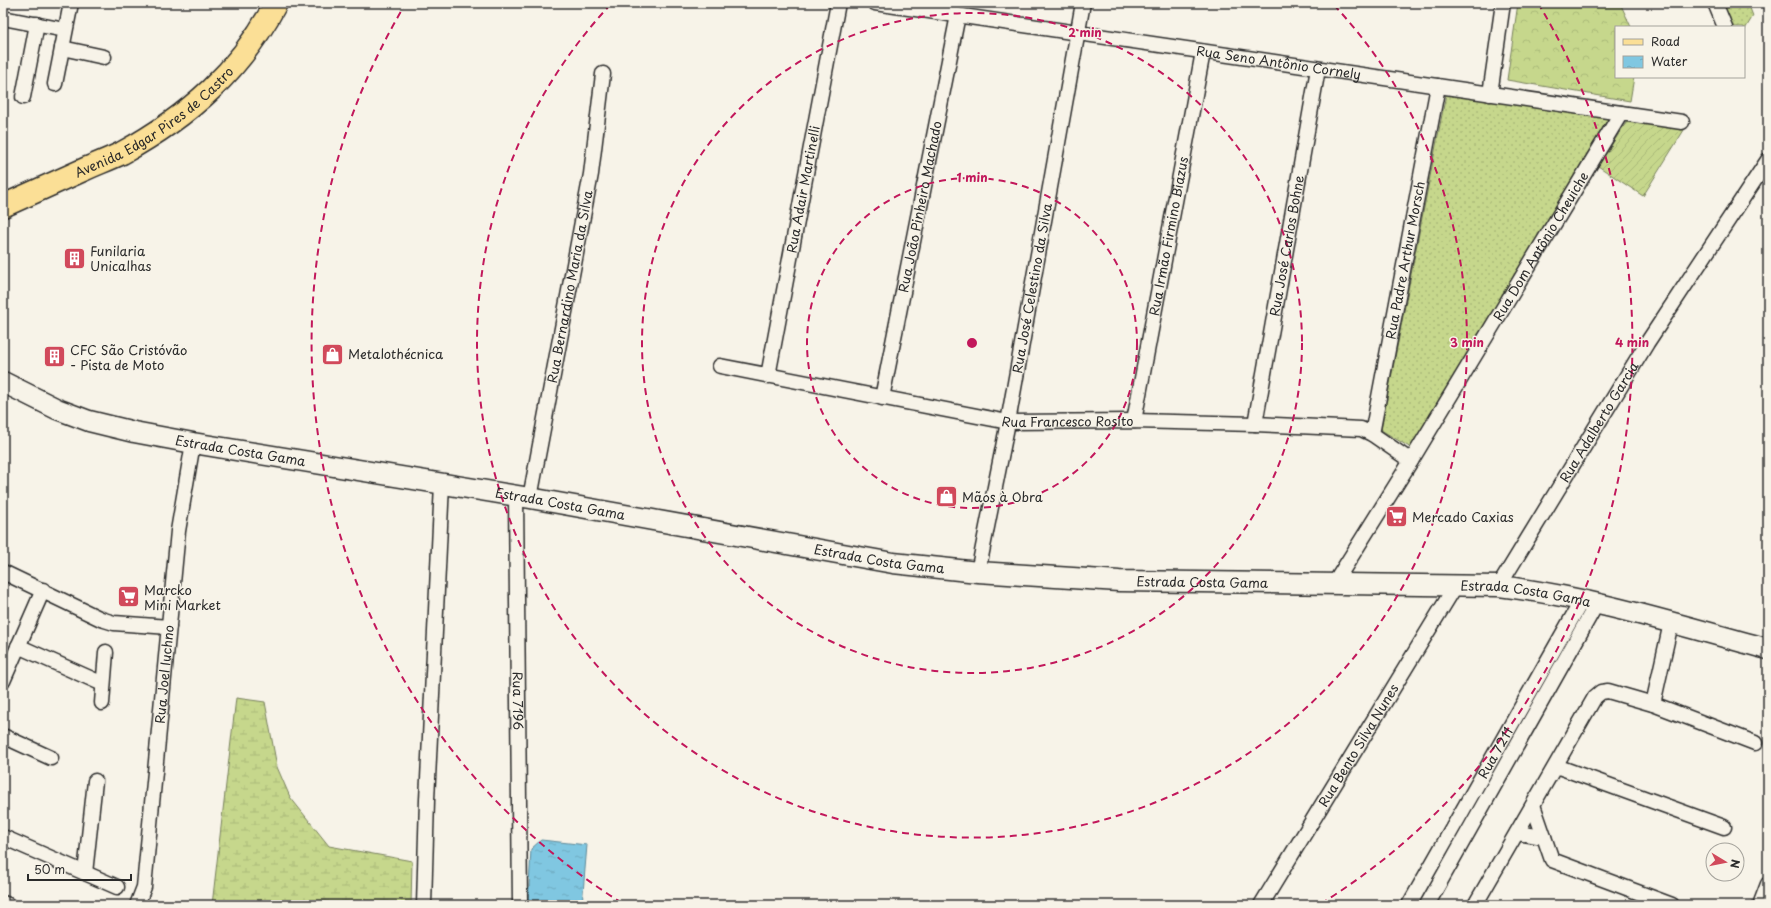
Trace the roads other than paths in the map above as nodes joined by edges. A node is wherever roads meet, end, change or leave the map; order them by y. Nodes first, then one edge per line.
1 (71, 3) edge
2 (276, 3) edge
3 (838, 3) edge
4 (875, 3) edge
5 (1083, 3) edge
6 (1503, 3) edge
7 (1715, 3) edge
8 (958, 15) junction
9 (3, 18) edge
10 (37, 24) junction
11 (1725, 26) edge
12 (65, 30) junction
13 (1078, 33) junction
14 (62, 48) junction
15 (1203, 52) junction
16 (104, 57) dead end
17 (1318, 69) junction
18 (603, 74) dead end
19 (55, 84) dead end
20 (1438, 86) junction
21 (1490, 94) junction
22 (23, 97) dead end
23 (1621, 113) junction
24 (1682, 122) dead end
25 (1768, 160) edge
26 (3, 206) edge
27 (720, 366) dead end
28 (768, 376) junction
29 (3, 382) edge
30 (882, 398) junction
31 (1134, 421) junction
32 (1008, 422) junction
33 (1255, 424) junction
34 (1372, 434) junction
35 (193, 443) junction
36 (1411, 462) junction
37 (442, 484) junction
38 (523, 498) junction
39 (3, 572) edge
40 (978, 572) junction
41 (1334, 584) junction
42 (1456, 584) junction
43 (1498, 586) junction
44 (43, 590) junction
45 (1590, 602) junction
46 (1671, 623) junction
47 (169, 627) junction
48 (18, 646) junction
49 (1768, 649) edge
50 (106, 652) dead end
51 (3, 681) edge
52 (103, 684) junction
53 (102, 703) dead end
54 (1653, 704) junction
55 (3, 736) edge
56 (1755, 743) dead end
57 (51, 758) dead end
58 (1556, 766) junction
59 (95, 781) dead end
60 (1533, 805) junction
61 (1724, 828) dead end
62 (1517, 833) junction
63 (3, 836) edge
64 (1544, 837) junction
65 (85, 873) junction
66 (1768, 884) edge
67 (117, 887) dead end
68 (3, 903) edge
69 (8, 905) edge
70 (137, 905) edge
71 (424, 905) edge
72 (520, 905) edge
73 (1261, 905) edge
74 (1409, 905) edge
75 (1427, 905) edge
76 (1475, 905) edge
77 (1672, 905) edge
78 (1760, 905) edge

1 - 12 street
2 - 26 main road, Avenida Edgar Pires de Castro
3 - 28 street, Rua Adair Martinelli
4 - 8 street, Rua Seno Antônio Cornely
5 - 13 street, Rua José Celestino da Silva
6 - 21 street
7 - 11 street
8 - 13 street, Rua Seno Antônio Cornely
8 - 30 street, Rua João Pinheiro Machado
9 - 10 street
10 - 12 street
10 - 22 street
12 - 14 street
13 - 15 street, Rua Seno Antônio Cornely
13 - 32 street, Rua José Celestino da Silva
14 - 16 street
14 - 19 street
15 - 17 street, Rua Seno Antônio Cornely
15 - 31 street, Rua Irmão Firmino Biazus
17 - 20 street, Rua Seno Antônio Cornely
17 - 33 street, Rua José Carlos Bohne
18 - 38 street, Rua Bernardino Maria da Silva
20 - 21 street, Rua Seno Antônio Cornely
20 - 34 street, Rua Padre Arthur Morsch
21 - 23 street, Rua Seno Antônio Cornely
23 - 24 street, Rua Seno Antônio Cornely
23 - 36 street, Rua Dom Antônio Cheuiche
25 - 43 street, Rua Adalberto Garcia
27 - 28 street, Rua Francesco Rosito
28 - 30 street, Rua Francesco Rosito
29 - 35 main road, Estrada Costa Gama
30 - 32 street, Rua Francesco Rosito
31 - 32 street, Rua Francesco Rosito
31 - 33 street, Rua Francesco Rosito
32 - 40 street, Rua José Celestino da Silva
33 - 34 street, Rua Francesco Rosito
34 - 36 street, Rua Francesco Rosito
35 - 37 main road, Estrada Costa Gama
35 - 47 street, Rua Joel Iuchno
36 - 41 street, Rua Dom Antônio Cheuiche
37 - 38 main road, Estrada Costa Gama
37 - 71 street
38 - 40 main road, Estrada Costa Gama
38 - 72 street, Rua 7196
39 - 44 street
40 - 41 main road, Estrada Costa Gama
41 - 42 main road, Estrada Costa Gama
42 - 43 main road, Estrada Costa Gama
42 - 73 street, Rua Bento Silva Nunes
43 - 45 main road, Estrada Costa Gama
44 - 47 street
44 - 48 street
45 - 46 main road, Estrada Costa Gama
45 - 74 street, Rua 7211
45 - 75 street
46 - 49 main road, Estrada Costa Gama
46 - 54 street
47 - 70 street, Rua Joel Iuchno
48 - 51 street
48 - 52 street
50 - 52 street
52 - 53 street
54 - 56 street
54 - 58 street
55 - 57 street
58 - 60 street
58 - 61 street
59 - 65 street
60 - 62 street
60 - 64 street
62 - 64 street
62 - 76 street
63 - 65 street
64 - 77 street
65 - 67 street
66 - 78 street
68 - 69 street

